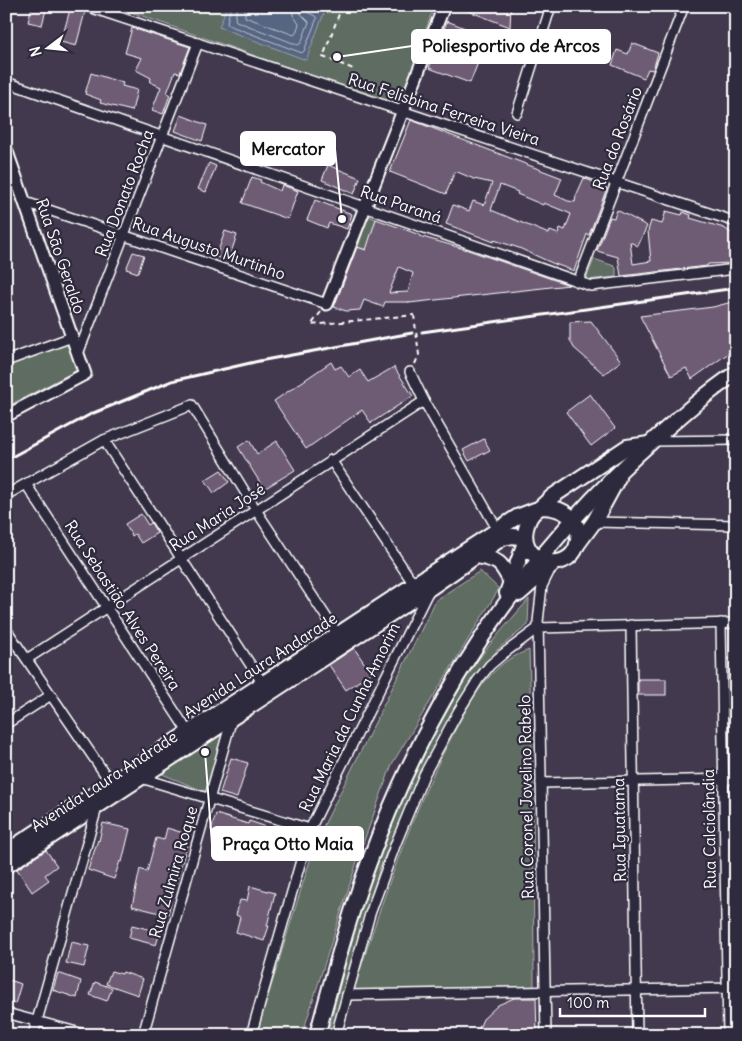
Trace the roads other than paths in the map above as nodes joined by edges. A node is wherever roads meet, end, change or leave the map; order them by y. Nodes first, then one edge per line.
1 (86, 6) edge
2 (444, 6) edge
3 (551, 6) edge
4 (684, 6) edge
5 (198, 43) junction
6 (6, 82) edge
7 (403, 111) junction
8 (516, 113) dead end
9 (162, 136) junction
10 (6, 150) edge
11 (616, 182) junction
12 (25, 202) junction
13 (365, 207) junction
14 (736, 222) edge
15 (124, 235) junction
16 (736, 269) edge
17 (578, 282) junction
18 (327, 304) joint
19 (72, 337) junction
20 (78, 354) junction
21 (6, 361) edge
22 (410, 372) dead end
23 (736, 373) edge
24 (424, 401) junction
25 (6, 416) edge
26 (104, 440) junction
27 (736, 440) edge
28 (651, 442) junction
29 (331, 460) junction
30 (623, 468) junction
31 (26, 484) junction
32 (6, 496) edge
33 (538, 509) junction
34 (256, 510) junction
35 (573, 520) junction
36 (594, 522) junction
37 (736, 525) edge
38 (500, 534) junction
39 (525, 540) junction
40 (577, 546) junction
41 (477, 556) junction
42 (181, 559) junction
43 (538, 559) junction
44 (554, 562) junction
45 (511, 582) junction
46 (422, 588) junction
47 (504, 604) junction
48 (106, 607) junction
49 (721, 623) junction
50 (736, 623) edge
51 (631, 626) junction
52 (6, 628) edge
53 (538, 628) junction
54 (341, 639) junction
55 (27, 659) junction
56 (267, 688) junction
57 (51, 695) junction
58 (232, 718) junction
59 (6, 724) edge
60 (192, 737) junction
61 (141, 778) junction
62 (724, 779) junction
63 (736, 779) edge
64 (633, 781) junction
65 (541, 783) junction
66 (114, 788) junction
67 (209, 798) junction
68 (96, 800) junction
69 (310, 829) junction
70 (6, 852) edge
71 (6, 866) edge
72 (731, 988) edge
73 (636, 990) junction
74 (545, 991) junction
75 (347, 995) junction
76 (6, 1013) edge
77 (37, 1021) junction
78 (33, 1035) edge
79 (88, 1035) edge
80 (143, 1035) edge
81 (251, 1035) edge
82 (317, 1035) edge
83 (336, 1035) edge
84 (546, 1035) edge
85 (637, 1035) edge
86 (728, 1035) edge

1 - 5 street, Rua Felisbina Ferreira Vieira
2 - 7 street
3 - 8 street
4 - 11 street, Rua do Rosário
5 - 7 street, Rua Felisbina Ferreira Vieira
5 - 9 street, Rua Donato Rocha
6 - 9 street, Rua Paraná
7 - 11 street, Rua Felisbina Ferreira Vieira
7 - 13 street
9 - 13 street, Rua Paraná
9 - 15 street, Rua Donato Rocha
10 - 12 street, Rua São Geraldo
11 - 14 street, Rua Felisbina Ferreira Vieira
11 - 17 street, Rua do Rosário
12 - 15 street, Rua Augusto Murtinho
12 - 19 street, Rua São Geraldo
13 - 17 street, Rua Paraná
13 - 18 street
15 - 18 street, Rua Augusto Murtinho
15 - 20 street, Rua Donato Rocha
16 - 17 street, Rua Paraná
19 - 20 street, Rua São Geraldo
19 - 21 street
20 - 25 street, Rua São Geraldo
22 - 24 street
23 - 28 main road
24 - 29 street, Rua Maria José
24 - 38 street
26 - 31 street
26 - 34 street
26 - 42 street
27 - 28 street
28 - 30 main road
28 - 33 main road
29 - 34 street, Rua Maria José
29 - 46 street
30 - 35 main road
30 - 36 main road
31 - 32 street
31 - 48 street, Rua Sebastião Alves Pereira
33 - 35 main road
33 - 38 main road, Avenida Laura Andarade
33 - 39 main road
34 - 42 street, Rua Maria José
34 - 54 street
35 - 40 main road
35 - 43 main road
36 - 37 street
36 - 40 main road
38 - 39 main road
38 - 41 main road
38 - 46 main road, Avenida Laura Andarade
39 - 43 main road
39 - 45 main road
40 - 44 main road
41 - 45 main road
41 - 46 main road
42 - 48 street, Rua Maria José
42 - 56 street
43 - 44 main road
43 - 47 main road
44 - 47 main road
44 - 53 street, Rua Coronel Jovelino Rabelo
45 - 47 main road
46 - 54 main road, Avenida Laura Andarade
46 - 69 street, Rua Maria da Cunha Amorim
47 - 82 main road
48 - 55 street, Rua Maria José
48 - 60 street, Rua Sebastião Alves Pereira
49 - 50 street
49 - 51 street
49 - 62 street, Rua Calciolândia
51 - 53 street
51 - 64 street, Rua Iguatama
52 - 55 street
53 - 65 street, Rua Coronel Jovelino Rabelo
53 - 75 street
54 - 56 main road, Avenida Laura Andarade
55 - 57 street
56 - 58 main road, Avenida Laura Andrade
56 - 60 main road, Avenida Laura Andarade
57 - 59 street
57 - 66 street
58 - 60 main road, Avenida Laura Andrade
58 - 67 street, Rua Zulmira Roque
60 - 61 main road, Avenida Laura Andrade
60 - 66 main road, Avenida Laura Andarade
61 - 66 main road, Avenida Laura Andrade
61 - 67 street
62 - 63 street
62 - 64 street
62 - 72 street, Rua Calciolândia
64 - 65 street
64 - 73 street, Rua Iguatama
65 - 74 street, Rua Coronel Jovelino Rabelo
66 - 68 main road, Avenida Laura Andarade
67 - 69 street
67 - 80 street, Rua Zulmira Roque
68 - 70 main road, Avenida Laura Andarade
68 - 71 main road, Avenida Laura Andrade
68 - 77 street
69 - 81 street, Rua Maria da Cunha Amorim
72 - 73 street
72 - 86 street, Rua Calciolândia
73 - 74 street
73 - 85 street, Rua Iguatama
74 - 75 street
74 - 84 street, Rua Coronel Jovelino Rabelo
75 - 83 street
76 - 77 street
77 - 78 street
77 - 79 street

